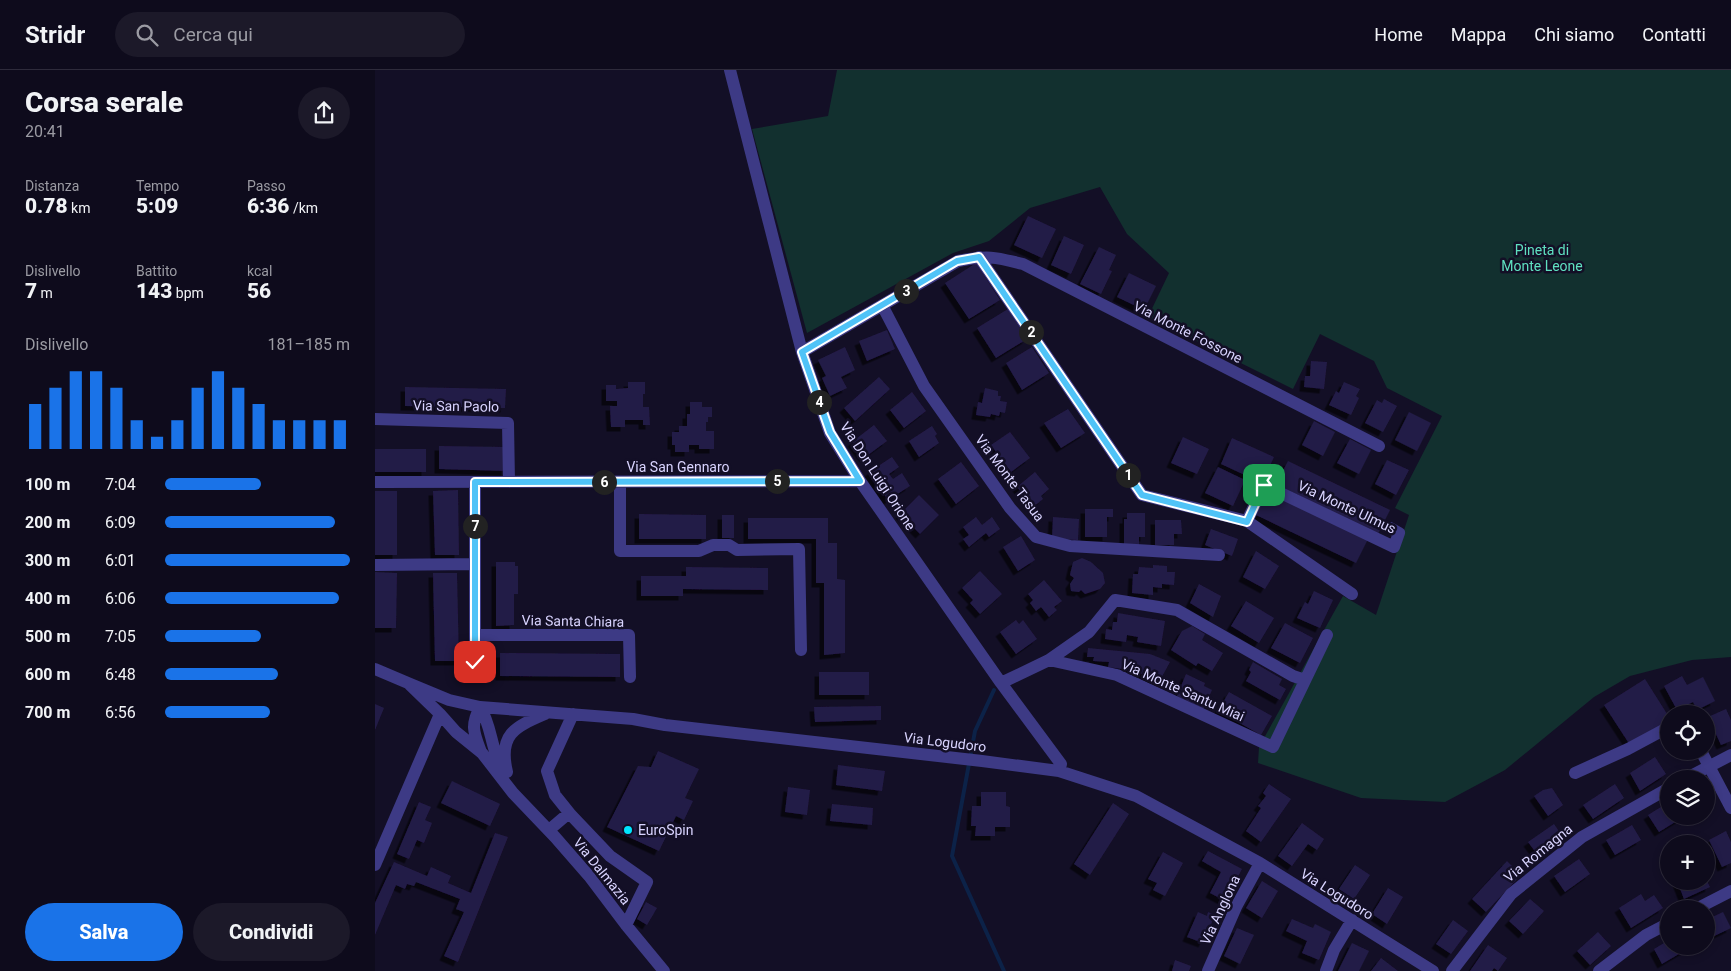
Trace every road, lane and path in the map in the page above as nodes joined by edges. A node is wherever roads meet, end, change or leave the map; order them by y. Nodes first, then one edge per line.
1 (730, 70) edge
2 (979, 257) junction
3 (883, 305) junction
4 (802, 352) junction
5 (375, 419) edge
6 (1379, 446) dead end
7 (860, 481) junction
8 (375, 482) edge
9 (475, 482) junction
10 (509, 482) junction
11 (620, 482) junction
12 (1247, 522) junction
13 (1390, 528) dead end
14 (1219, 555) dead end
15 (475, 564) junction
16 (375, 565) edge
17 (1351, 594) dead end
18 (475, 635) junction
19 (1327, 635) dead end
20 (801, 650) dead end
21 (1049, 660) junction
22 (475, 662) dead end
23 (375, 669) edge
24 (630, 677) dead end
25 (1305, 680) junction
26 (1001, 683) junction
27 (408, 684) junction
28 (480, 707) junction
29 (548, 713) junction
30 (440, 714) junction
31 (573, 714) junction
32 (1660, 732) edge
33 (482, 753) junction
34 (1731, 755) edge
35 (1706, 760) edge
36 (1709, 765) junction
37 (1700, 770) edge
38 (1059, 771) junction
39 (1575, 772) dead end
40 (507, 774) junction
41 (513, 793) junction
42 (1660, 793) edge
43 (1731, 808) edge
44 (569, 813) junction
45 (549, 830) junction
46 (1260, 863) junction
47 (375, 865) edge
48 (1731, 891) edge
49 (1714, 900) edge
50 (1352, 920) junction
51 (626, 925) junction
52 (1660, 928) edge
53 (665, 971) edge
54 (1209, 971) edge
55 (1326, 971) edge
56 (1433, 971) edge
57 (1452, 971) edge
58 (1599, 971) edge

1 - 4 street, Via Don Luigi Orione
2 - 3 street, Via Monte Fossone
2 - 6 street, Via Monte Fossone
2 - 12 street
3 - 4 street, Via Monte Fossone
3 - 14 street, Via Monte Tasua
4 - 7 street, Via Don Luigi Orione
5 - 10 street, Via San Paolo
7 - 11 street, Via San Gennaro
7 - 26 street, Via Don Luigi Orione
8 - 9 street, Via San Gennaro
9 - 10 street, Via San Gennaro
9 - 15 street
10 - 11 street, Via San Gennaro
11 - 20 street
12 - 13 street, Via Monte Ulmus
12 - 17 street
15 - 16 street
15 - 18 street
18 - 22 street
18 - 24 street, Via Santa Chiara
19 - 25 street
21 - 25 street
21 - 25 street, Via Monte Santu Miai
21 - 26 street
23 - 27 street, Via Dalmazia
26 - 38 street, Via Don Luigi Orione
27 - 28 street, Via Logudoro
27 - 30 street, Via Dalmazia
28 - 29 street, Via Logudoro
28 - 33 street, Via Dalmazia
28 - 40 street, Via Dalmazia
29 - 31 street, Via Logudoro
29 - 40 street, Via Dalmazia
30 - 33 street, Via Dalmazia
30 - 47 street
31 - 38 street, Via Logudoro
31 - 44 street
32 - 39 street
33 - 41 street, Via Dalmazia
34 - 36 street
35 - 36 street
36 - 37 street
36 - 43 street
38 - 46 street, Via Logudoro
40 - 41 street, Via Dalmazia
41 - 45 street, Via Dalmazia
42 - 57 street, Via Romagna
44 - 45 street
44 - 51 street
45 - 51 street, Via Dalmazia
46 - 50 street, Via Logudoro
46 - 54 street, Via Anglona
48 - 49 street
50 - 55 street
50 - 56 street, Via Logudoro
51 - 53 street, Via Dalmazia
52 - 58 street

